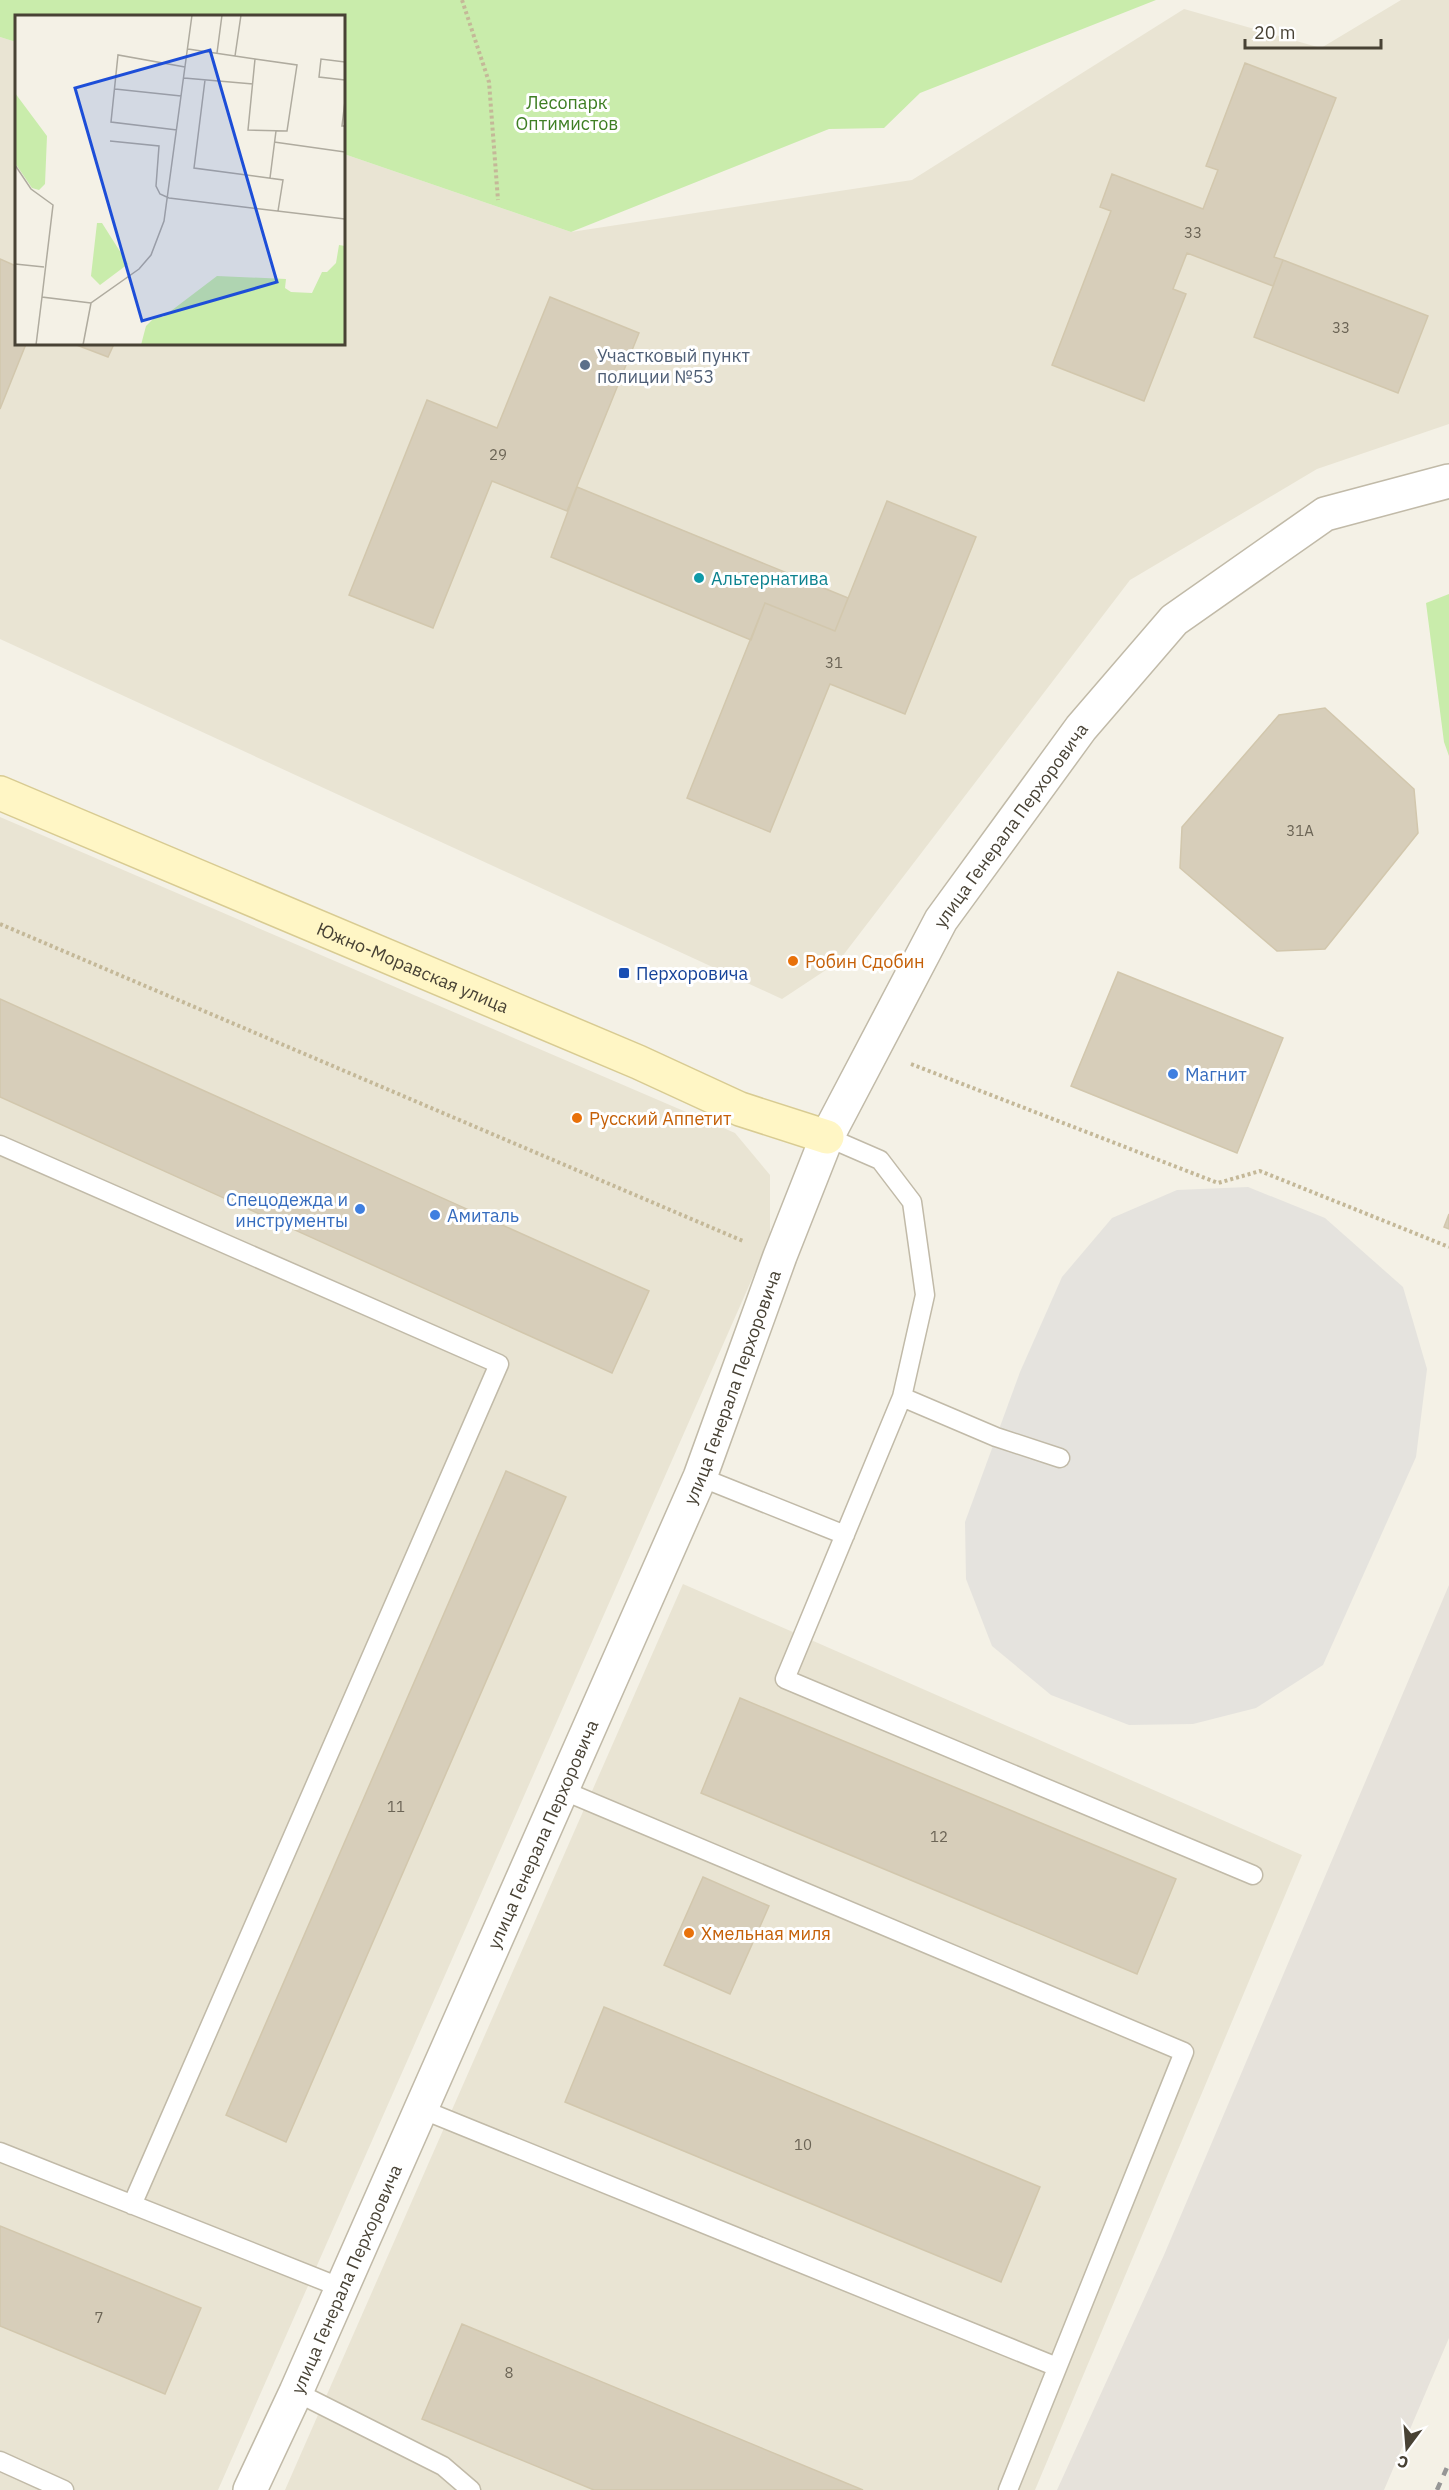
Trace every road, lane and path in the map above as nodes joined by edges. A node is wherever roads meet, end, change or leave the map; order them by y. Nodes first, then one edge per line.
1 (462, 0) edge
2 (498, 200) dead end
3 (1449, 481) edge
4 (0, 793) edge
5 (0, 924) edge
6 (874, 1050) junction
7 (828, 1137) junction
8 (0, 1145) edge
9 (1449, 1247) edge
10 (780, 1256) junction
11 (902, 1397) junction
12 (1060, 1458) dead end
13 (700, 1477) junction
14 (845, 1536) junction
15 (562, 1790) junction
16 (1253, 1875) dead end
17 (421, 2109) junction
18 (0, 2152) edge
19 (132, 2205) junction
20 (342, 2288) junction
21 (1057, 2367) junction
22 (296, 2392) junction
23 (0, 2461) edge
24 (64, 2490) edge
25 (250, 2490) edge
26 (471, 2490) edge
27 (1008, 2490) edge

1 - 2 path
3 - 6 street, улица Генерала Перхоровича
4 - 7 main road, Южно-Моравская улица
5 - 10 path
6 - 7 street, улица Генерала Перхоровича
6 - 9 path
7 - 10 street, улица Генерала Перхоровича
7 - 11 lane
8 - 19 lane
10 - 13 street, улица Генерала Перхоровича
11 - 12 lane
11 - 14 lane
13 - 14 lane
13 - 15 street, улица Генерала Перхоровича
14 - 16 lane
15 - 17 street, улица Генерала Перхоровича
15 - 21 lane
17 - 20 street, улица Генерала Перхоровича
17 - 21 lane
18 - 19 lane
19 - 20 lane
20 - 22 street, улица Генерала Перхоровича
21 - 27 lane
22 - 25 street, улица Генерала Перхоровича
22 - 26 lane
23 - 24 lane

